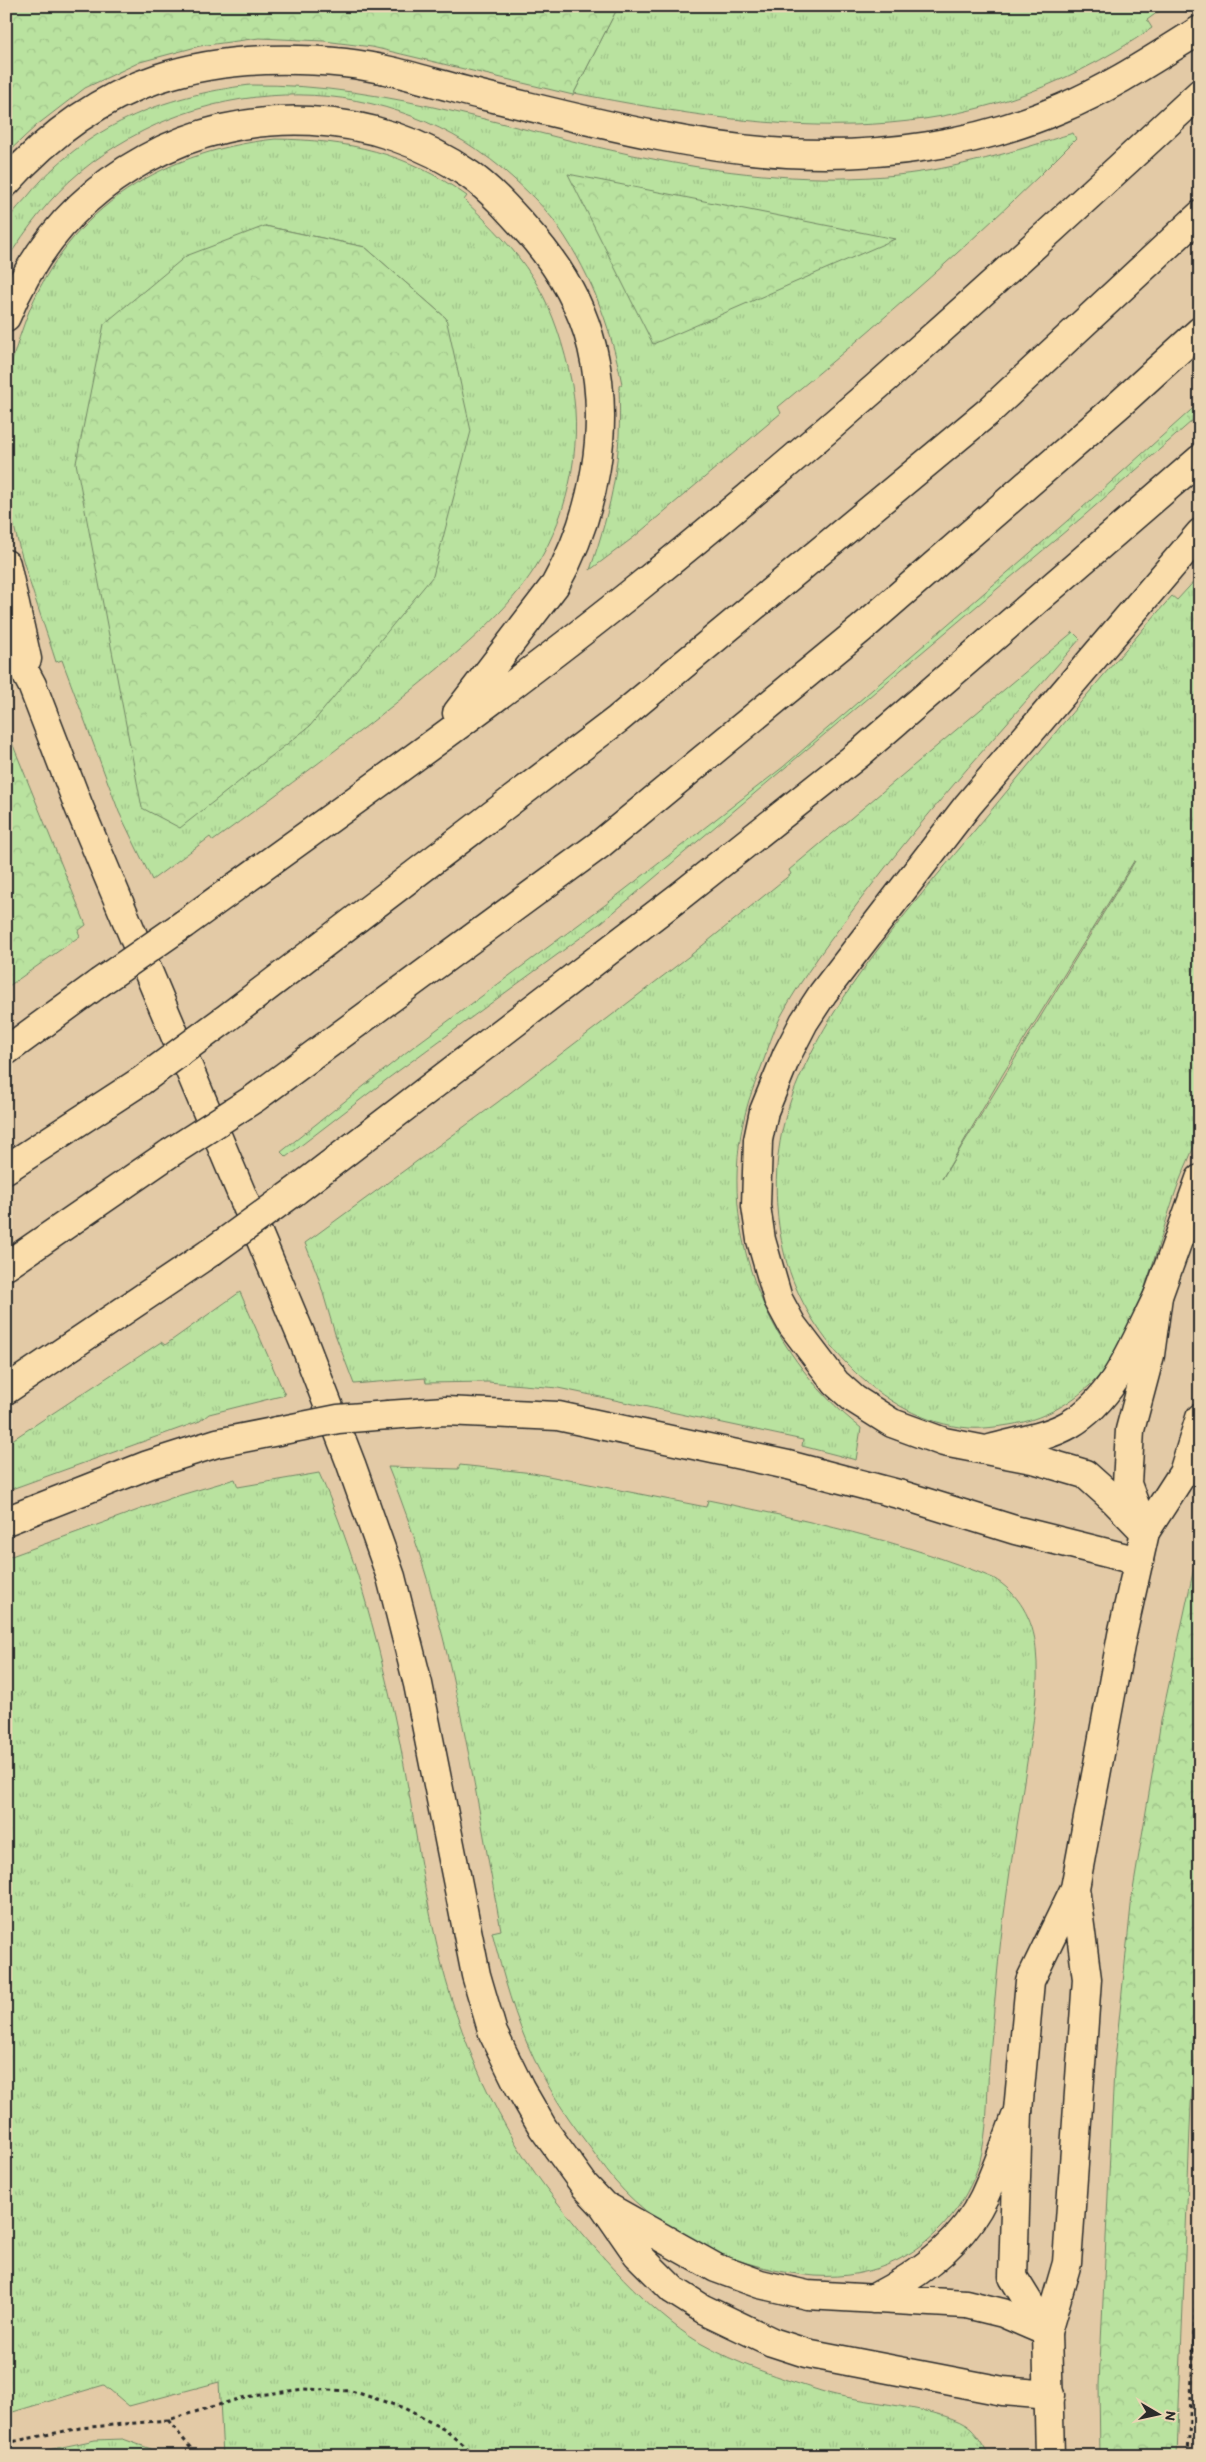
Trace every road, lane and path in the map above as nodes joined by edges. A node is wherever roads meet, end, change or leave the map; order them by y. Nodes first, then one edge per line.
1 (1200, 30) edge
2 (1200, 93) edge
3 (6, 183) edge
4 (1200, 215) edge
5 (6, 317) edge
6 (1200, 331) edge
7 (1200, 458) edge
8 (1200, 533) edge
9 (6, 564) edge
10 (6, 636) edge
11 (32, 685) junction
12 (432, 745) junction
13 (6, 1051) edge
14 (6, 1169) edge
15 (1200, 1179) edge
16 (6, 1266) edge
17 (1158, 1296) junction
18 (6, 1390) edge
19 (1200, 1418) edge
20 (981, 1451) junction
21 (6, 1520) edge
22 (1144, 1532) junction
23 (1138, 1561) junction
24 (1075, 1888) junction
25 (1018, 2111) junction
26 (603, 2204) junction
27 (1200, 2216) edge
28 (871, 2300) junction
29 (1047, 2332) junction
30 (1050, 2395) junction
31 (168, 2420) junction
32 (6, 2443) edge
33 (196, 2456) edge
34 (476, 2456) edge
35 (1050, 2456) edge
36 (1188, 2456) edge

1 - 3 main road
2 - 12 main road
4 - 14 main road, bridge
5 - 12 main road
6 - 16 main road, bridge
7 - 18 main road, bridge
8 - 20 main road
9 - 11 main road
10 - 11 main road
11 - 26 main road
12 - 13 main road, bridge
15 - 17 main road
17 - 20 main road
17 - 22 main road
19 - 22 main road
20 - 22 main road
21 - 23 main road, bridge
22 - 23 main road
23 - 24 main road
24 - 25 main road
24 - 29 main road
25 - 28 main road
25 - 29 main road
26 - 28 main road
26 - 30 main road
27 - 36 path
28 - 29 main road
29 - 30 main road
30 - 35 main road
31 - 32 path
31 - 33 path
31 - 34 path

